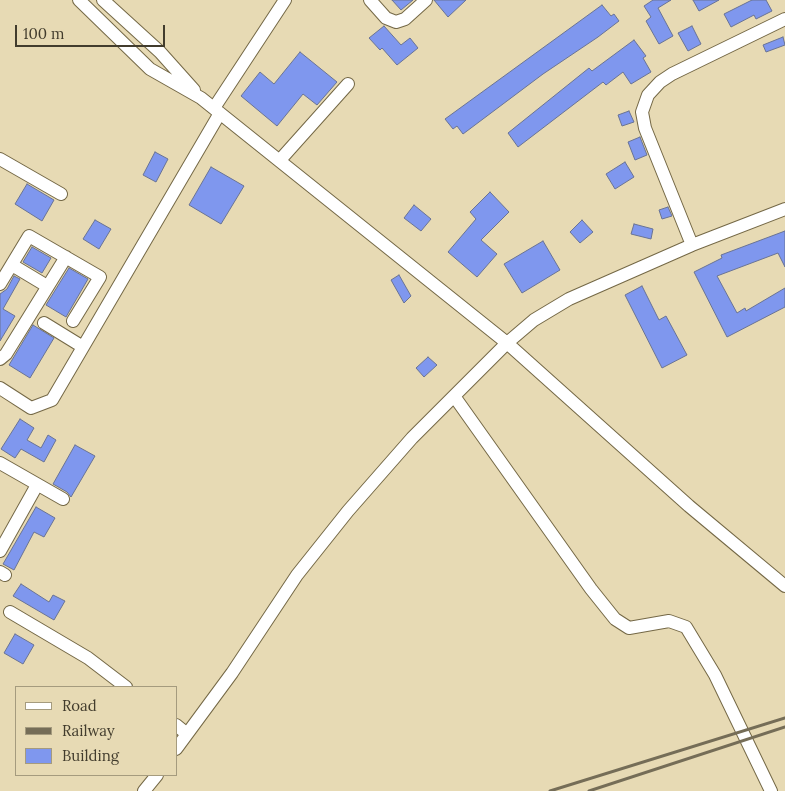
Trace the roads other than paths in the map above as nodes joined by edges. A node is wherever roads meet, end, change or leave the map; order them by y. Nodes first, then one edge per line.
1 (79, 0) edge
2 (103, 0) edge
3 (285, 0) edge
4 (370, 0) edge
5 (426, 0) edge
6 (785, 18) edge
7 (348, 84) dead end
8 (201, 98) junction
9 (217, 110) junction
10 (0, 159) edge
11 (280, 160) junction
12 (61, 194) dead end
13 (785, 209) edge
14 (692, 245) junction
15 (63, 256) junction
16 (12, 265) junction
17 (42, 283) junction
18 (0, 284) edge
19 (73, 321) dead end
20 (44, 323) dead end
21 (507, 343) junction
22 (83, 347) junction
23 (0, 359) edge
24 (0, 388) edge
25 (454, 396) junction
26 (0, 463) edge
27 (37, 484) junction
28 (63, 499) dead end
29 (0, 551) edge
30 (785, 586) edge
31 (10, 612) dead end
32 (125, 686) edge
33 (178, 727) edge
34 (187, 734) junction
35 (178, 745) edge
36 (156, 776) edge
37 (144, 791) edge
38 (772, 791) edge

1 - 8 street
2 - 8 street
3 - 9 street
4 - 5 street
6 - 14 street
7 - 11 street
8 - 9 street
9 - 11 street
9 - 22 street
10 - 12 street
11 - 21 street
13 - 14 street
14 - 21 street
15 - 16 street
15 - 17 street
15 - 19 street
15 - 23 street
16 - 17 street
16 - 18 street
17 - 23 street
20 - 22 street
21 - 25 street
21 - 30 street
22 - 24 street
25 - 34 street
25 - 38 street
26 - 27 street
27 - 28 street
27 - 29 street
31 - 32 street
33 - 34 street
34 - 35 street
36 - 37 street

